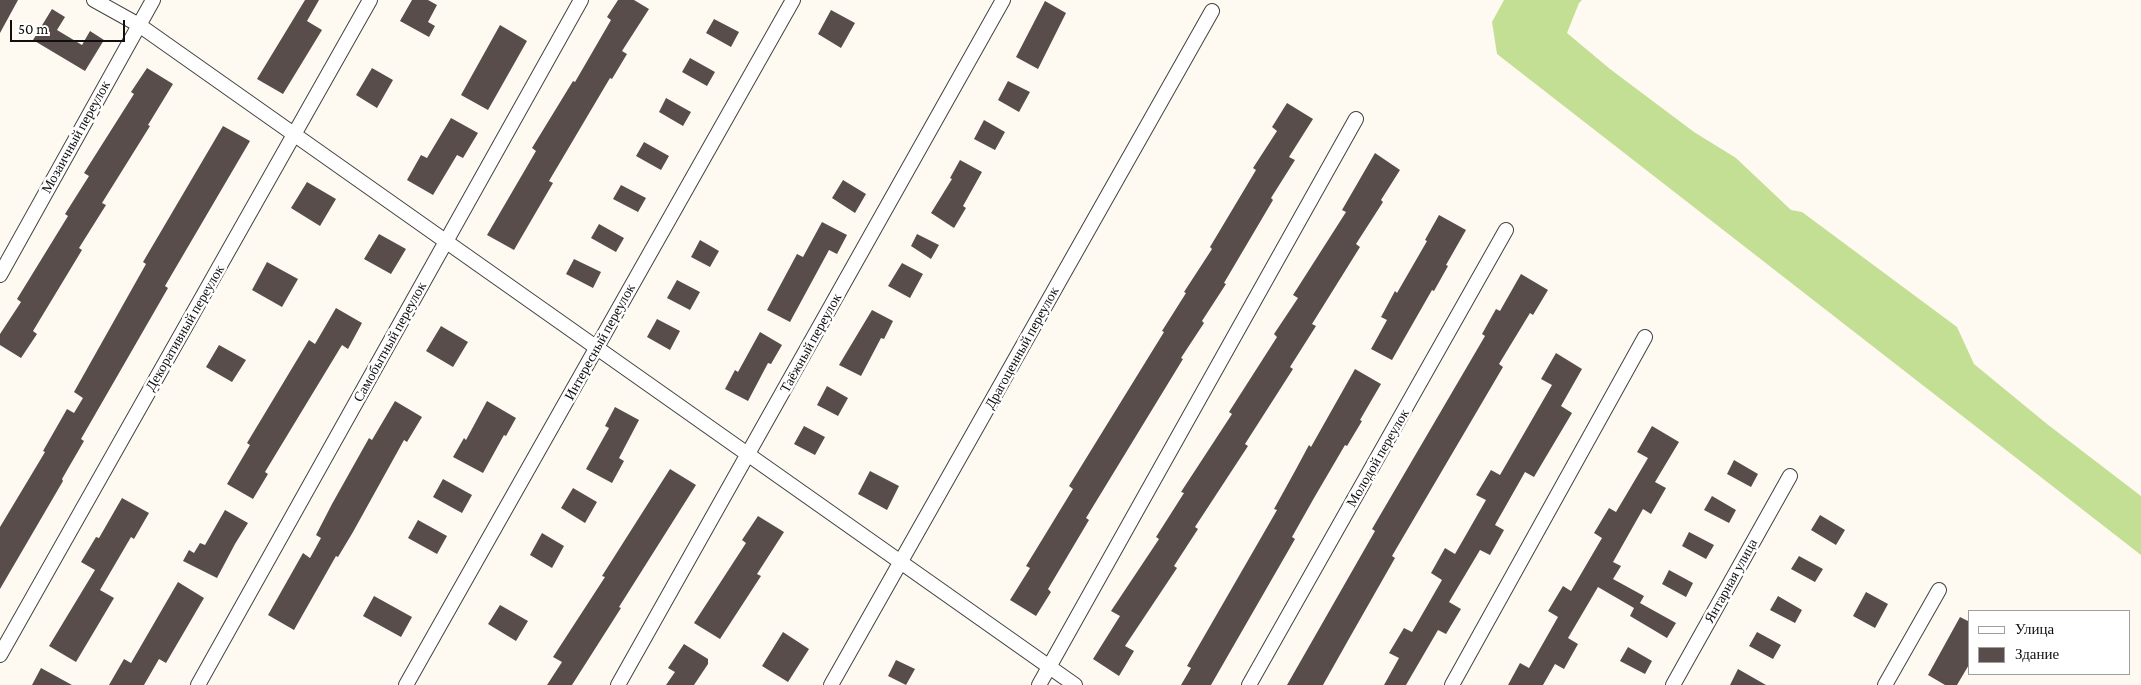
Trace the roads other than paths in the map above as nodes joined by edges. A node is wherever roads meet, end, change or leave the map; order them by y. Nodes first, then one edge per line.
1 (94, 0) edge
2 (153, 0) edge
3 (370, 0) edge
4 (581, 0) edge
5 (793, 0) edge
6 (1003, 0) edge
7 (1212, 11) dead end
8 (139, 25) junction
9 (1356, 119) dead end
10 (294, 136) junction
11 (1506, 230) dead end
12 (447, 241) junction
13 (0, 275) edge
14 (1645, 336) dead end
15 (597, 347) junction
16 (747, 456) junction
17 (1790, 476) dead end
18 (900, 563) junction
19 (1939, 590) dead end
20 (0, 655) edge
21 (1049, 667) junction
22 (198, 685) edge
23 (406, 685) edge
24 (618, 685) edge
25 (831, 685) edge
26 (1039, 685) edge
27 (1075, 685) edge
28 (1249, 685) edge
29 (1452, 685) edge
30 (1673, 685) edge
31 (1885, 685) edge

1 - 8 street
2 - 8 street, Мозаичный переулок
3 - 10 street, Декоративный переулок
4 - 12 street, Самобытный переулок
5 - 15 street, Интересный переулок
6 - 16 street, Таёжный переулок
7 - 18 street, Драгоценный переулок
8 - 10 street
8 - 13 street, Мозаичный переулок
9 - 21 street
10 - 12 street
10 - 20 street, Декоративный переулок
11 - 28 street, Молодой переулок
12 - 15 street
12 - 22 street, Самобытный переулок
14 - 29 street
15 - 16 street
15 - 23 street, Интересный переулок
16 - 18 street
16 - 24 street, Таёжный переулок
17 - 30 street, Янтарная улица
18 - 21 street
18 - 25 street, Драгоценный переулок
19 - 31 street
21 - 26 street
21 - 27 street

